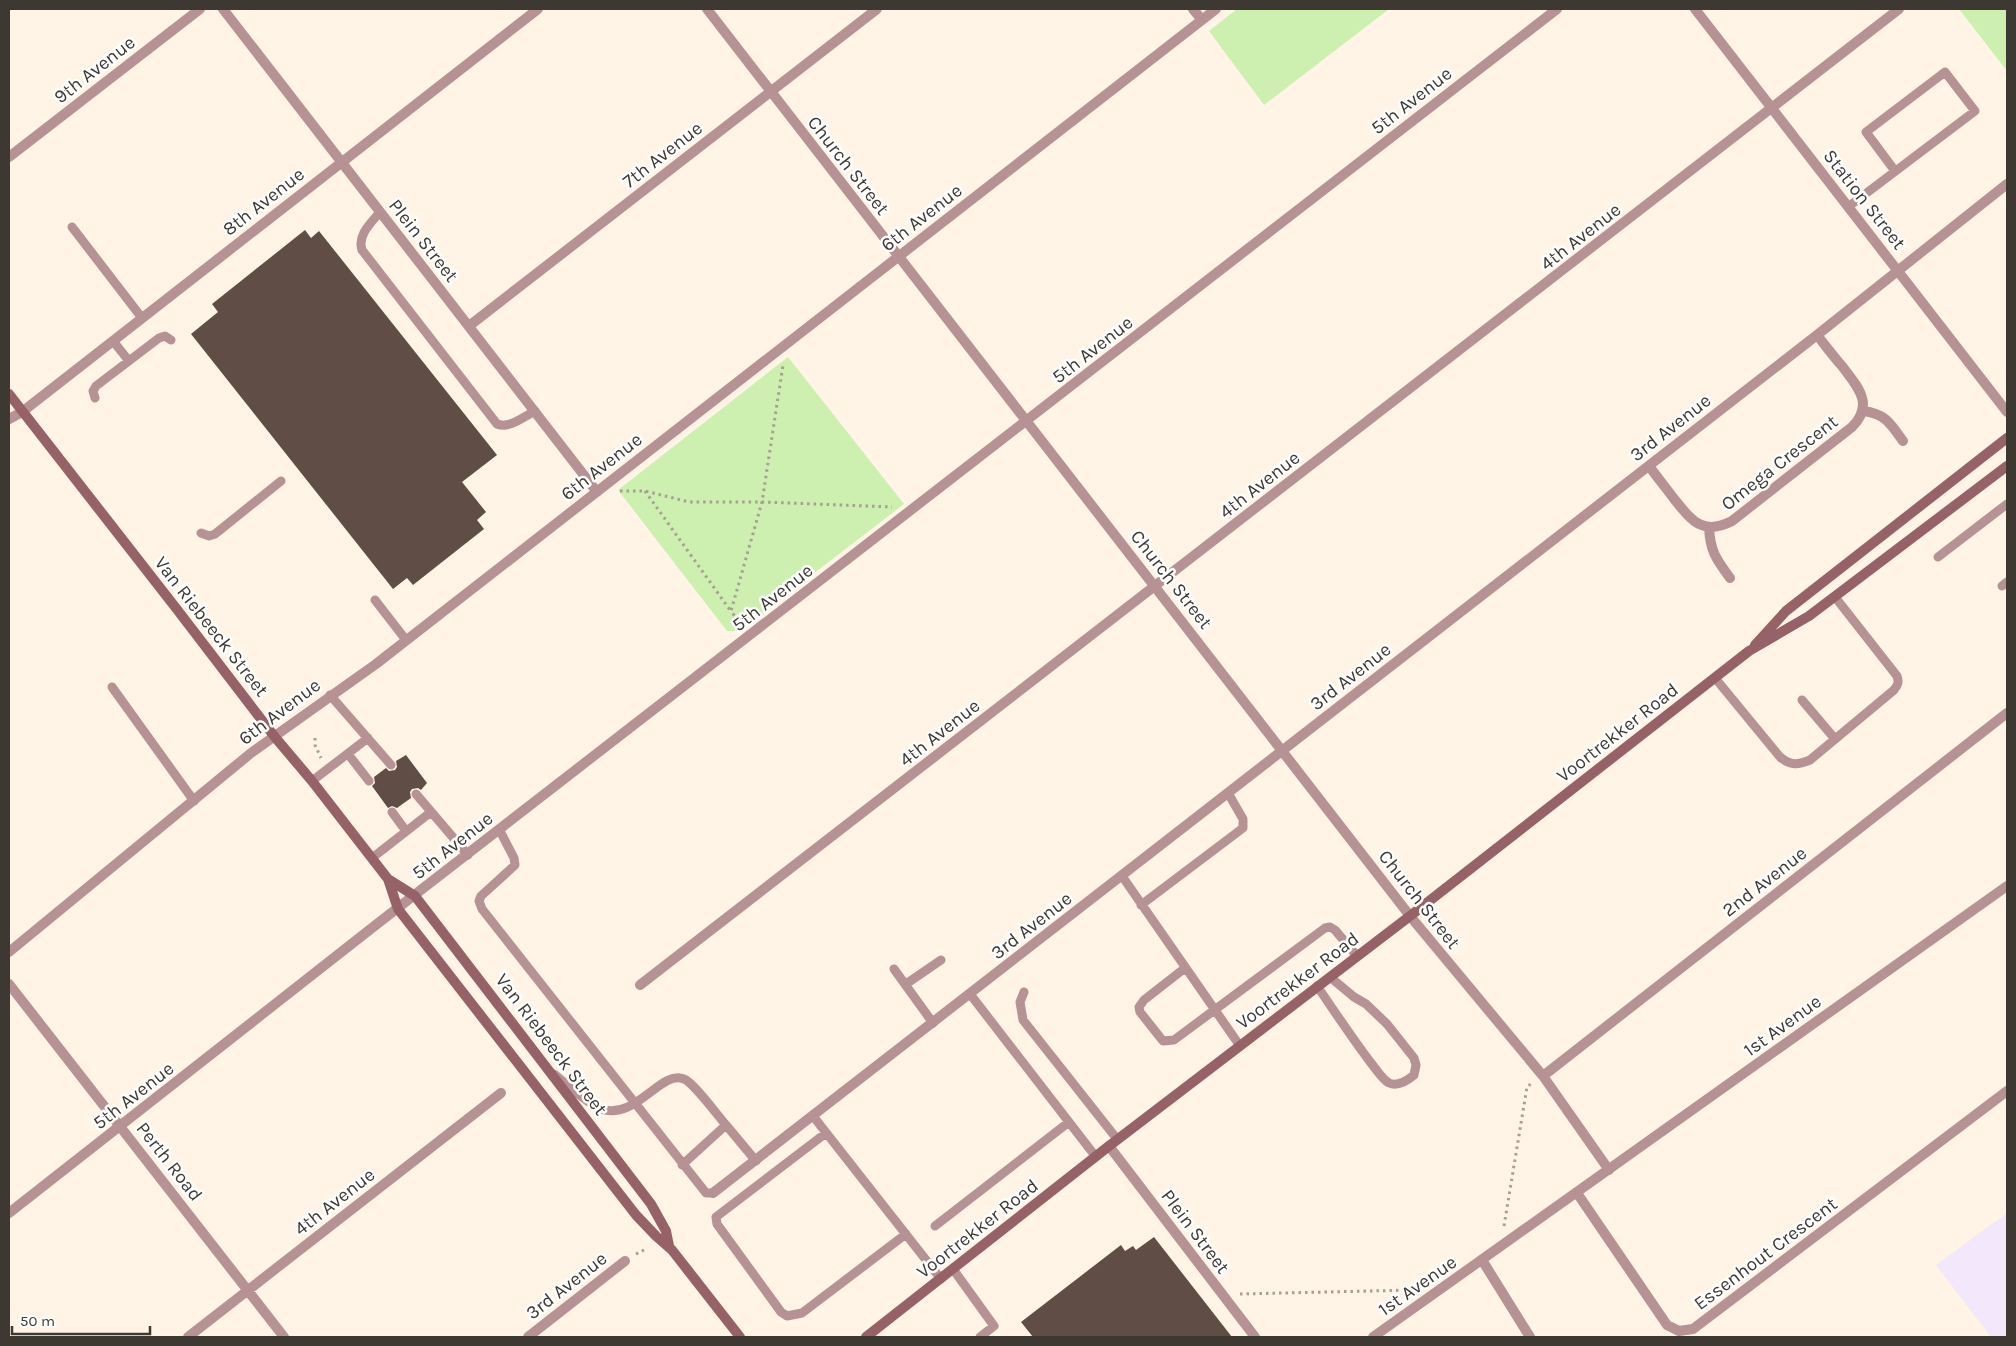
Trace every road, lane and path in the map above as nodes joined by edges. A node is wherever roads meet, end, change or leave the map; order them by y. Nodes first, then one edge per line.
1 (200, 9) edge
2 (223, 9) edge
3 (538, 9) edge
4 (707, 9) edge
5 (877, 9) edge
6 (1193, 9) edge
7 (1216, 9) edge
8 (1557, 9) edge
9 (1695, 9) edge
10 (1899, 9) edge
11 (1202, 20) junction
12 (771, 92) junction
13 (1772, 108) junction
14 (9, 157) edge
15 (341, 162) junction
16 (1896, 170) junction
17 (2007, 184) edge
18 (1848, 207) junction
19 (380, 212) junction
20 (72, 227) dead end
21 (898, 257) junction
22 (1898, 271) junction
23 (142, 318) junction
24 (469, 326) junction
25 (1817, 335) junction
26 (171, 340) dead end
27 (113, 341) junction
28 (785, 345) junction
29 (129, 361) junction
30 (9, 394) edge
31 (95, 398) dead end
32 (535, 411) junction
33 (1862, 411) junction
34 (22, 412) junction
35 (2007, 412) edge
36 (9, 419) edge
37 (1027, 421) junction
38 (2007, 438) edge
39 (1903, 441) dead end
40 (1649, 466) junction
41 (2007, 466) edge
42 (282, 481) dead end
43 (645, 491) junction
44 (597, 492) junction
45 (762, 502) junction
46 (2007, 504) edge
47 (905, 516) junction
48 (1709, 528) junction
49 (201, 533) dead end
50 (1938, 557) dead end
51 (1730, 578) dead end
52 (1155, 586) junction
53 (1835, 597) junction
54 (375, 600) dead end
55 (731, 611) junction
56 (749, 637) junction
57 (406, 640) junction
58 (1749, 651) junction
59 (1715, 678) junction
60 (112, 687) dead end
61 (330, 695) junction
62 (1802, 700) dead end
63 (2007, 714) edge
64 (274, 736) junction
65 (368, 738) junction
66 (1835, 739) junction
67 (1283, 751) junction
68 (348, 754) junction
69 (391, 765) dead end
70 (312, 781) junction
71 (369, 781) dead end
72 (1228, 793) junction
73 (416, 794) dead end
74 (194, 801) junction
75 (392, 812) dead end
76 (432, 812) junction
77 (406, 831) junction
78 (500, 831) junction
79 (468, 855) junction
80 (372, 858) junction
81 (1122, 876) junction
82 (388, 879) junction
83 (2007, 886) edge
84 (415, 896) junction
85 (1141, 905) junction
86 (398, 908) junction
87 (1410, 916) junction
88 (9, 952) edge
89 (1357, 956) junction
90 (941, 960) dead end
91 (894, 968) dead end
92 (1185, 968) junction
93 (1330, 977) junction
94 (9, 984) edge
95 (906, 984) junction
96 (640, 985) dead end
97 (1318, 986) junction
98 (1024, 992) dead end
99 (970, 994) junction
100 (1214, 1009) junction
101 (933, 1023) junction
102 (1240, 1046) junction
103 (551, 1072) junction
104 (1542, 1076) junction
105 (2007, 1091) edge
106 (501, 1093) dead end
107 (636, 1103) junction
108 (813, 1116) junction
109 (1069, 1122) junction
110 (726, 1125) junction
111 (120, 1127) junction
112 (826, 1133) junction
113 (1113, 1143) junction
114 (1096, 1157) junction
115 (756, 1161) junction
116 (682, 1164) junction
117 (1609, 1170) junction
118 (713, 1193) joint
119 (1577, 1193) junction
120 (9, 1214) edge
121 (935, 1226) dead end
122 (906, 1234) junction
123 (1514, 1238) junction
124 (669, 1246) junction
125 (1482, 1260) junction
126 (625, 1261) dead end
127 (953, 1270) junction
128 (941, 1279) junction
129 (248, 1291) junction
130 (1222, 1294) junction
131 (1426, 1300) junction
132 (188, 1337) edge
133 (284, 1337) edge
134 (528, 1337) edge
135 (740, 1337) edge
136 (866, 1337) edge
137 (980, 1337) edge
138 (1254, 1337) edge
139 (1373, 1337) edge
140 (1530, 1337) edge

1 - 14 street, 9th Avenue
2 - 15 street, Plein Street
3 - 15 street, 8th Avenue
4 - 12 street, Church Street
5 - 12 street, 7th Avenue
6 - 11 street
7 - 11 street, 6th Avenue
8 - 37 street, 5th Avenue
9 - 13 street, Station Street
10 - 13 street, 4th Avenue
11 - 21 street, 6th Avenue
12 - 21 street, Church Street
12 - 24 street, 7th Avenue
13 - 18 street, Station Street
13 - 52 street, 4th Avenue
15 - 19 street, Plein Street
15 - 23 street, 8th Avenue
16 - 16 lane
16 - 18 lane
17 - 22 street, 3rd Avenue
18 - 22 street, Station Street
19 - 24 street, Plein Street
19 - 32 lane
20 - 23 lane
21 - 28 street, 6th Avenue
21 - 37 street, Church Street
22 - 25 street, 3rd Avenue
22 - 35 street, Station Street
23 - 27 street, 8th Avenue
24 - 32 street, Plein Street
25 - 33 street, Omega Crescent
25 - 40 street, 3rd Avenue
26 - 29 lane
27 - 29 lane
27 - 34 street, 8th Avenue
28 - 44 street, 6th Avenue
28 - 45 path
29 - 31 lane
30 - 34 main road, Van Riebeeck Street
32 - 44 street, Plein Street
33 - 39 street, Omega Crescent
33 - 48 street, Omega Crescent
34 - 36 street, 8th Avenue
34 - 64 main road, Van Riebeeck Street
37 - 47 street, 5th Avenue
37 - 52 street, Church Street
38 - 58 main road, Voortrekker Road
40 - 48 street, Omega Crescent
40 - 67 street, 3rd Avenue
41 - 53 main road, Voortrekker Road
42 - 49 lane
43 - 44 path
43 - 45 path
43 - 55 path
44 - 57 street, 6th Avenue
45 - 47 path
45 - 55 path
46 - 50 lane
47 - 56 street, 5th Avenue
48 - 51 street, Omega Crescent
52 - 67 street, Church Street
52 - 96 street, 4th Avenue
53 - 58 main road, Voortrekker Road
53 - 66 lane
54 - 57 lane
55 - 56 path
56 - 78 street, 5th Avenue
57 - 61 street, 6th Avenue
58 - 59 main road, Voortrekker Road
59 - 66 lane
59 - 87 main road, Voortrekker Road
60 - 74 lane
61 - 64 street, 6th Avenue
61 - 65 lane
62 - 66 lane
63 - 104 street, 2nd Avenue
64 - 70 main road, Van Riebeeck Street
64 - 74 street, 6th Avenue
65 - 68 lane
65 - 69 lane
67 - 72 street, 3rd Avenue
67 - 87 street, Church Street
68 - 70 lane
68 - 71 lane
70 - 80 main road, Van Riebeeck Street
72 - 81 street, 3rd Avenue
72 - 85 lane
73 - 76 lane
74 - 88 street, 6th Avenue
75 - 77 lane
76 - 77 lane
76 - 79 lane
77 - 80 lane
78 - 79 street, 5th Avenue
78 - 107 lane
79 - 84 street, 5th Avenue
80 - 82 main road, Van Riebeeck Street
81 - 85 lane
81 - 99 street, 3rd Avenue
82 - 84 main road, Van Riebeeck Street
82 - 86 main road, Van Riebeeck Street
83 - 117 street, 1st Avenue
84 - 86 street, 5th Avenue
84 - 103 main road, Van Riebeeck Street
85 - 92 lane
86 - 111 street, 5th Avenue
86 - 124 main road, Van Riebeeck Street
87 - 89 main road, Voortrekker Road
87 - 104 street, Church Street
89 - 93 main road, Voortrekker Road
89 - 100 lane
90 - 95 lane
91 - 95 lane
92 - 100 lane
92 - 100 lane
93 - 97 main road, Voortrekker Road
93 - 97 lane
94 - 111 street, Perth Road
95 - 101 lane
97 - 102 main road, Voortrekker Road
98 - 113 lane
99 - 101 street, 3rd Avenue
99 - 109 lane
100 - 102 lane
101 - 108 street, 3rd Avenue
102 - 113 main road, Voortrekker Road
103 - 107 lane
103 - 124 main road, Van Riebeeck Street
104 - 117 street, Church Street
104 - 123 path
105 - 119 street, Essenhout Crescent
106 - 129 street, 4th Avenue
107 - 110 lane
107 - 116 lane
108 - 112 lane
108 - 115 street, 3rd Avenue
109 - 114 lane
109 - 121 lane
110 - 115 lane
110 - 116 lane
111 - 120 street, 5th Avenue
111 - 129 street, Perth Road
112 - 122 lane
112 - 122 lane
113 - 114 main road, Voortrekker Road
113 - 130 street, Plein Street
114 - 127 main road, Voortrekker Road
115 - 118 street, 3rd Avenue
116 - 118 lane
117 - 119 street, 1st Avenue
119 - 123 street, 1st Avenue
122 - 128 lane
123 - 125 street, 1st Avenue
124 - 135 main road, Van Riebeeck Street
125 - 131 street, 1st Avenue
125 - 140 street
126 - 134 street, 3rd Avenue
127 - 128 main road, Voortrekker Road
127 - 137 lane
128 - 136 main road, Voortrekker Road
129 - 132 street, 4th Avenue
129 - 133 street, Perth Road
130 - 131 path
130 - 138 street, Plein Street
131 - 139 street, 1st Avenue

